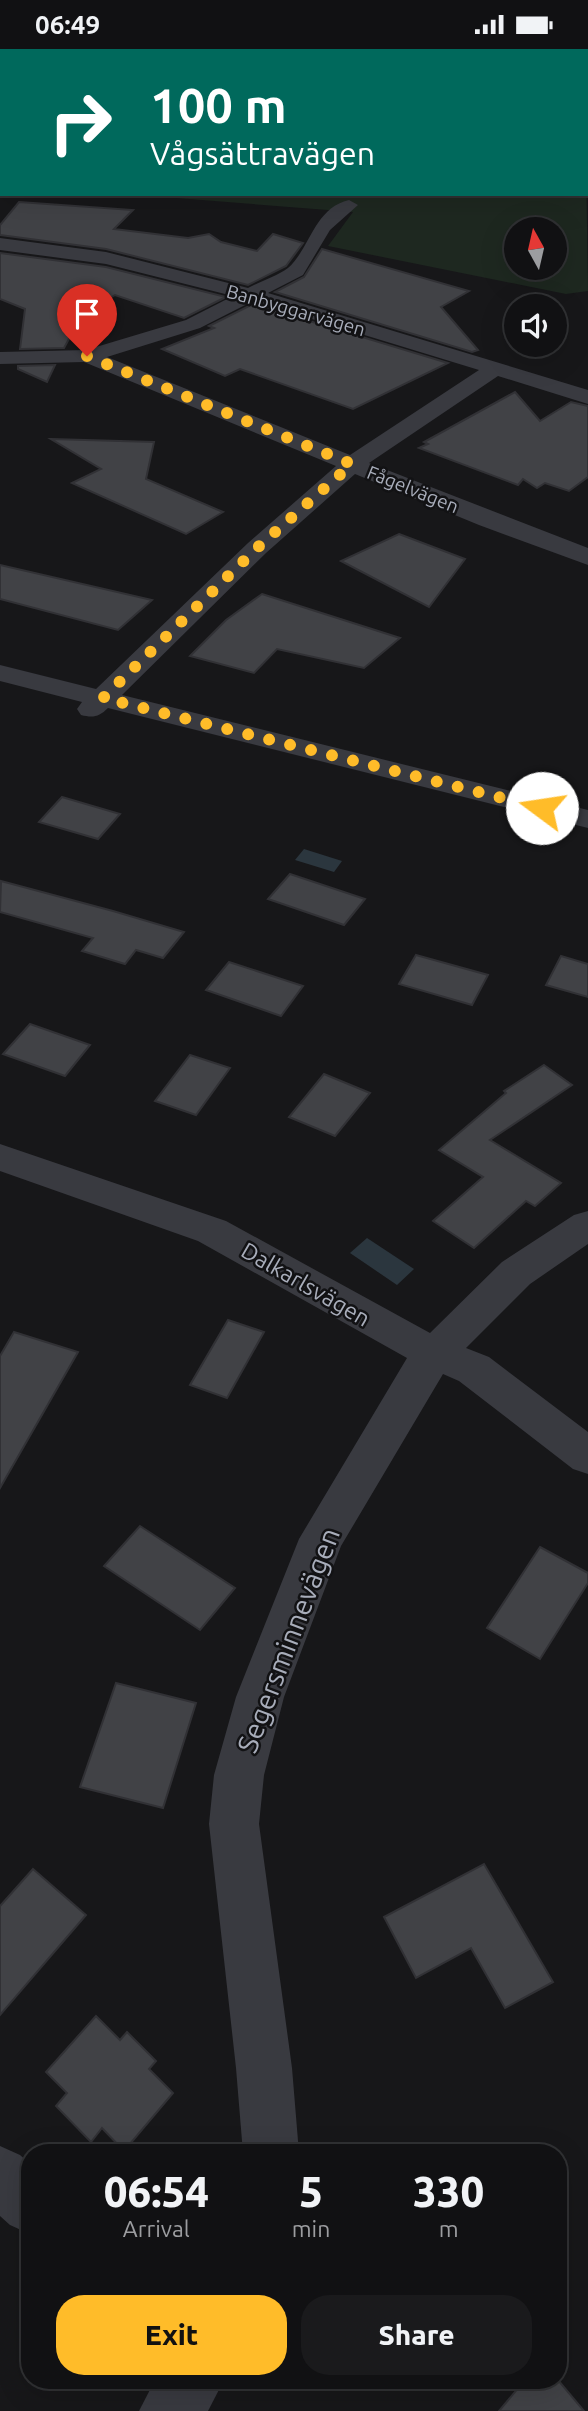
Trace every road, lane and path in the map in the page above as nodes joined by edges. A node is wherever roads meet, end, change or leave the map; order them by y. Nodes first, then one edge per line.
1 (349, 205) dead end
2 (0, 244) edge
3 (252, 296) junction
4 (87, 356) junction
5 (0, 358) edge
6 (495, 368) junction
7 (588, 397) edge
8 (352, 464) junction
9 (588, 557) edge
10 (0, 673) edge
11 (97, 703) junction
12 (588, 819) edge
13 (0, 1157) edge
14 (588, 1225) edge
15 (437, 1351) junction
16 (588, 1457) edge
17 (270, 2144) edge
18 (0, 2175) edge
19 (21, 2196) edge

1 - 3 street
2 - 3 street, Banbyggarvägen
3 - 4 street
3 - 6 street, Banbyggarvägen
4 - 5 street, Fågelvägen
4 - 8 street, Fågelvägen
6 - 7 street, Banbyggarvägen
6 - 8 street
8 - 9 street, Fågelvägen
8 - 11 street
10 - 11 street
11 - 12 street
13 - 15 street, Dalkarlsvägen
14 - 15 street, Segersminnevägen
15 - 16 street, Dalkarlsvägen
15 - 17 street, Segersminnevägen
18 - 19 street

